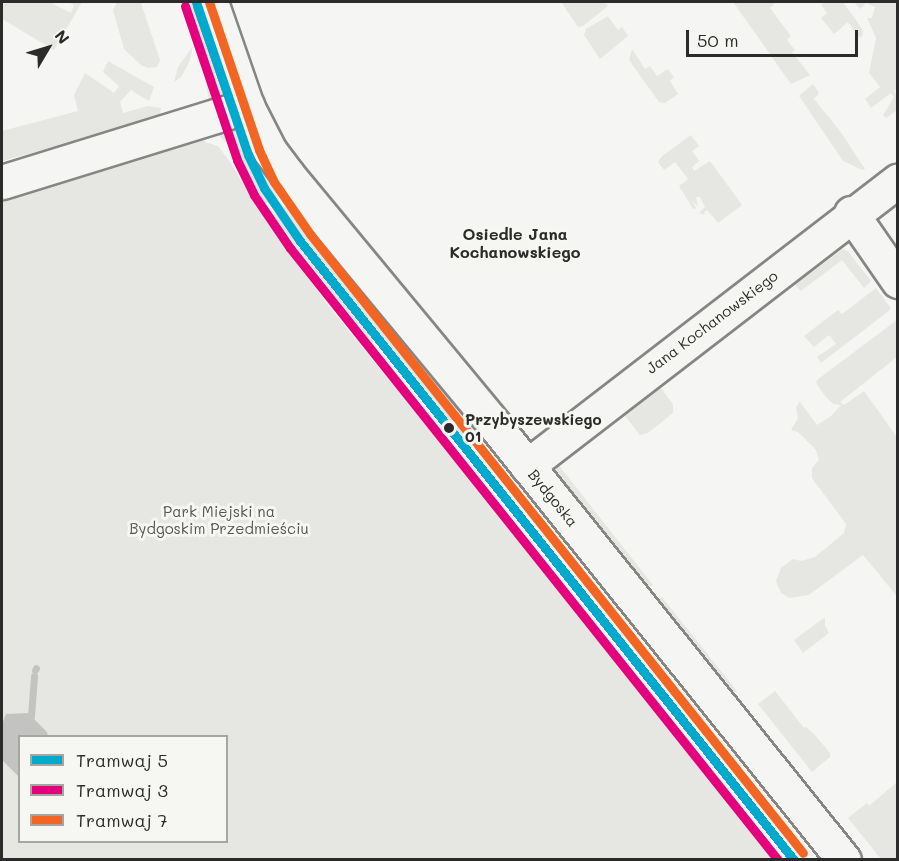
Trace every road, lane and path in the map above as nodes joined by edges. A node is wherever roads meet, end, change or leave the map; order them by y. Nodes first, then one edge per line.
1 (211, 2) edge
2 (247, 106) junction
3 (897, 180) edge
4 (2, 182) edge
5 (851, 214) junction
6 (897, 281) edge
7 (527, 466) junction
8 (844, 860) edge

1 - 2 street, Bydgoska
2 - 4 street
2 - 7 street, Bydgoska
3 - 5 street, Jana Kochanowskiego
5 - 6 street
5 - 7 street, Jana Kochanowskiego
7 - 8 street, Bydgoska

